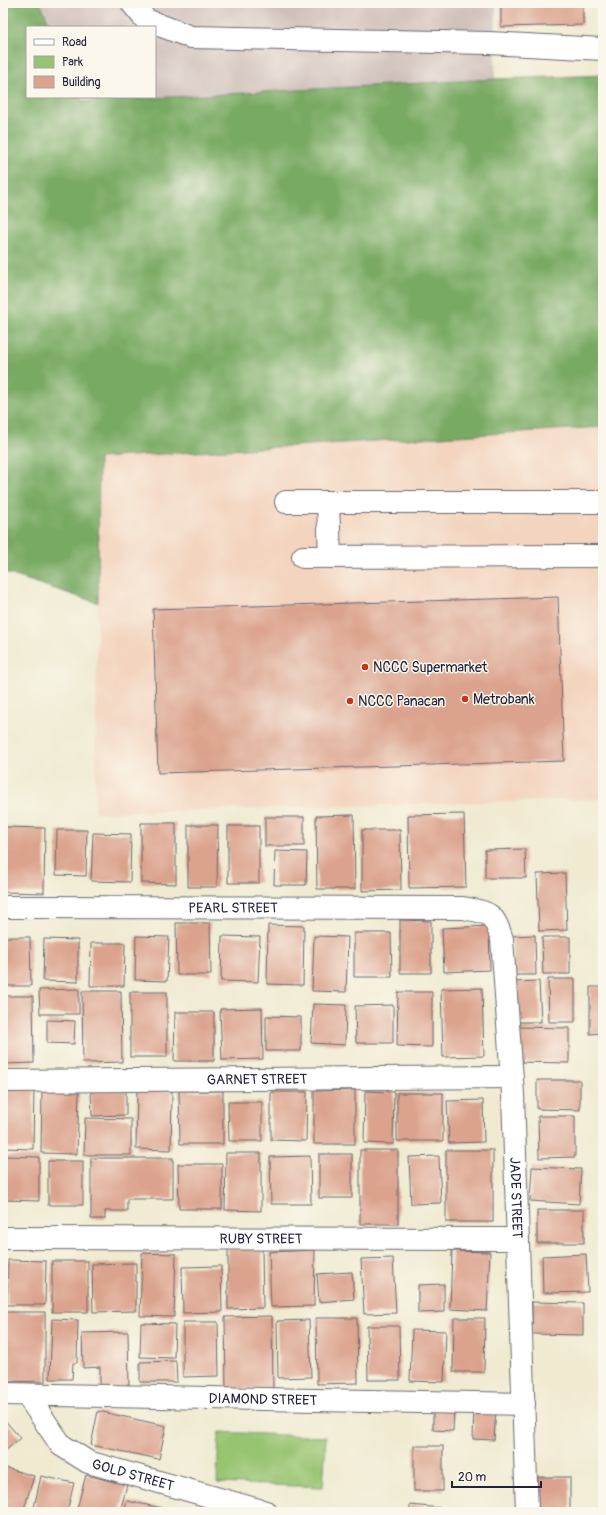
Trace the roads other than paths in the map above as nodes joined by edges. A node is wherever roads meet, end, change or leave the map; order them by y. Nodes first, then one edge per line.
1 (132, 3) edge
2 (603, 49) edge
3 (286, 502) dead end
4 (328, 502) junction
5 (603, 502) edge
6 (603, 556) edge
7 (303, 557) dead end
8 (330, 557) junction
9 (3, 907) edge
10 (463, 908) joint
11 (512, 1077) junction
12 (3, 1081) edge
13 (3, 1238) edge
14 (518, 1239) junction
15 (3, 1394) edge
16 (27, 1395) junction
17 (524, 1404) junction
18 (266, 1512) edge
19 (527, 1512) edge

1 - 2 street
3 - 4 street
4 - 5 street
4 - 8 street
6 - 8 street
7 - 8 street
9 - 10 street, PEARL STREET
10 - 11 street, JADE STREET
11 - 12 street, GARNET STREET
11 - 14 street, JADE STREET
13 - 14 street, RUBY STREET
14 - 17 street, JADE STREET
15 - 16 street, DIAMOND STREET
16 - 17 street, DIAMOND STREET
16 - 18 street, GOLD STREET
17 - 19 street, JADE STREET

